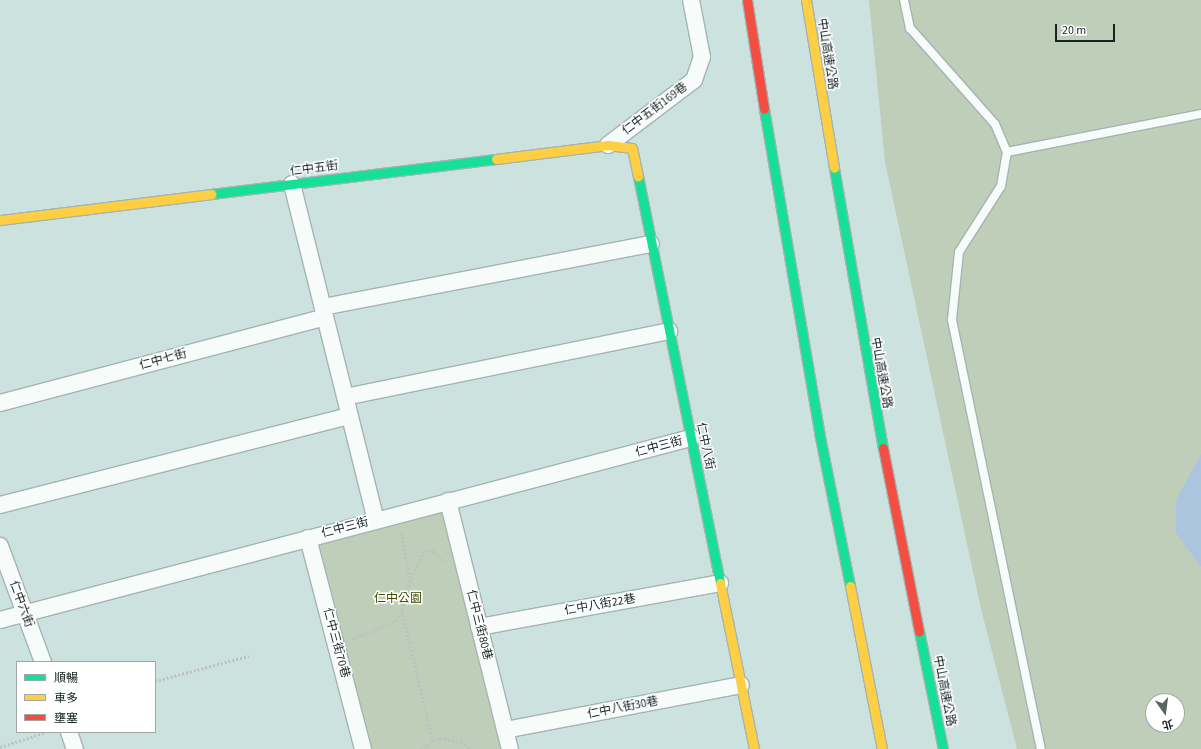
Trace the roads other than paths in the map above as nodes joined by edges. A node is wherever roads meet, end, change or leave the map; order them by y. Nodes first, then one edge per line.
1 (691, 0) edge
2 (747, 0) edge
3 (806, 0) edge
4 (904, 0) edge
5 (1201, 114) edge
6 (608, 145) junction
7 (632, 148) joint
8 (1007, 152) junction
9 (292, 184) junction
10 (0, 220) edge
11 (651, 244) junction
12 (324, 312) junction
13 (669, 331) junction
14 (345, 397) junction
15 (0, 403) edge
16 (350, 416) junction
17 (691, 438) junction
18 (448, 501) junction
19 (0, 505) edge
20 (376, 520) junction
21 (308, 538) junction
22 (0, 546) edge
23 (720, 583) junction
24 (24, 612) junction
25 (0, 620) edge
26 (479, 627) junction
27 (43, 661) edge
28 (741, 685) junction
29 (505, 730) junction
30 (69, 733) edge
31 (75, 749) edge
32 (363, 749) edge
33 (510, 749) edge
34 (754, 749) edge
35 (882, 749) edge
36 (944, 749) edge
37 (1041, 749) edge

1 - 6 street, 仁中五街169巷
2 - 35 main road
3 - 36 main road, 中山高速公路
4 - 8 lane
5 - 8 lane
6 - 7 main road, 仁中五街
6 - 9 main road, 仁中五街
7 - 11 main road, 仁中八街
8 - 37 lane
9 - 10 main road, 仁中五街
9 - 12 street
11 - 12 street, 仁中七街
11 - 13 main road, 仁中八街
12 - 14 street
12 - 15 street, 仁中七街
13 - 14 street
13 - 17 main road, 仁中八街
14 - 16 street
16 - 19 street
16 - 20 street
17 - 18 street, 仁中三街
17 - 23 main road, 仁中八街
18 - 20 street, 仁中三街
18 - 26 street, 仁中三街80巷
20 - 21 street, 仁中三街
21 - 24 street, 仁中三街
21 - 32 street, 仁中三街70巷
22 - 24 street, 仁中六街
23 - 26 street, 仁中八街22巷
23 - 28 main road, 仁中八街
24 - 25 street, 仁中三街
24 - 27 street, 仁中六街
26 - 29 street, 仁中三街80巷
28 - 29 street, 仁中八街30巷
28 - 34 main road, 仁中八街
29 - 33 street, 仁中三街80巷
30 - 31 street

